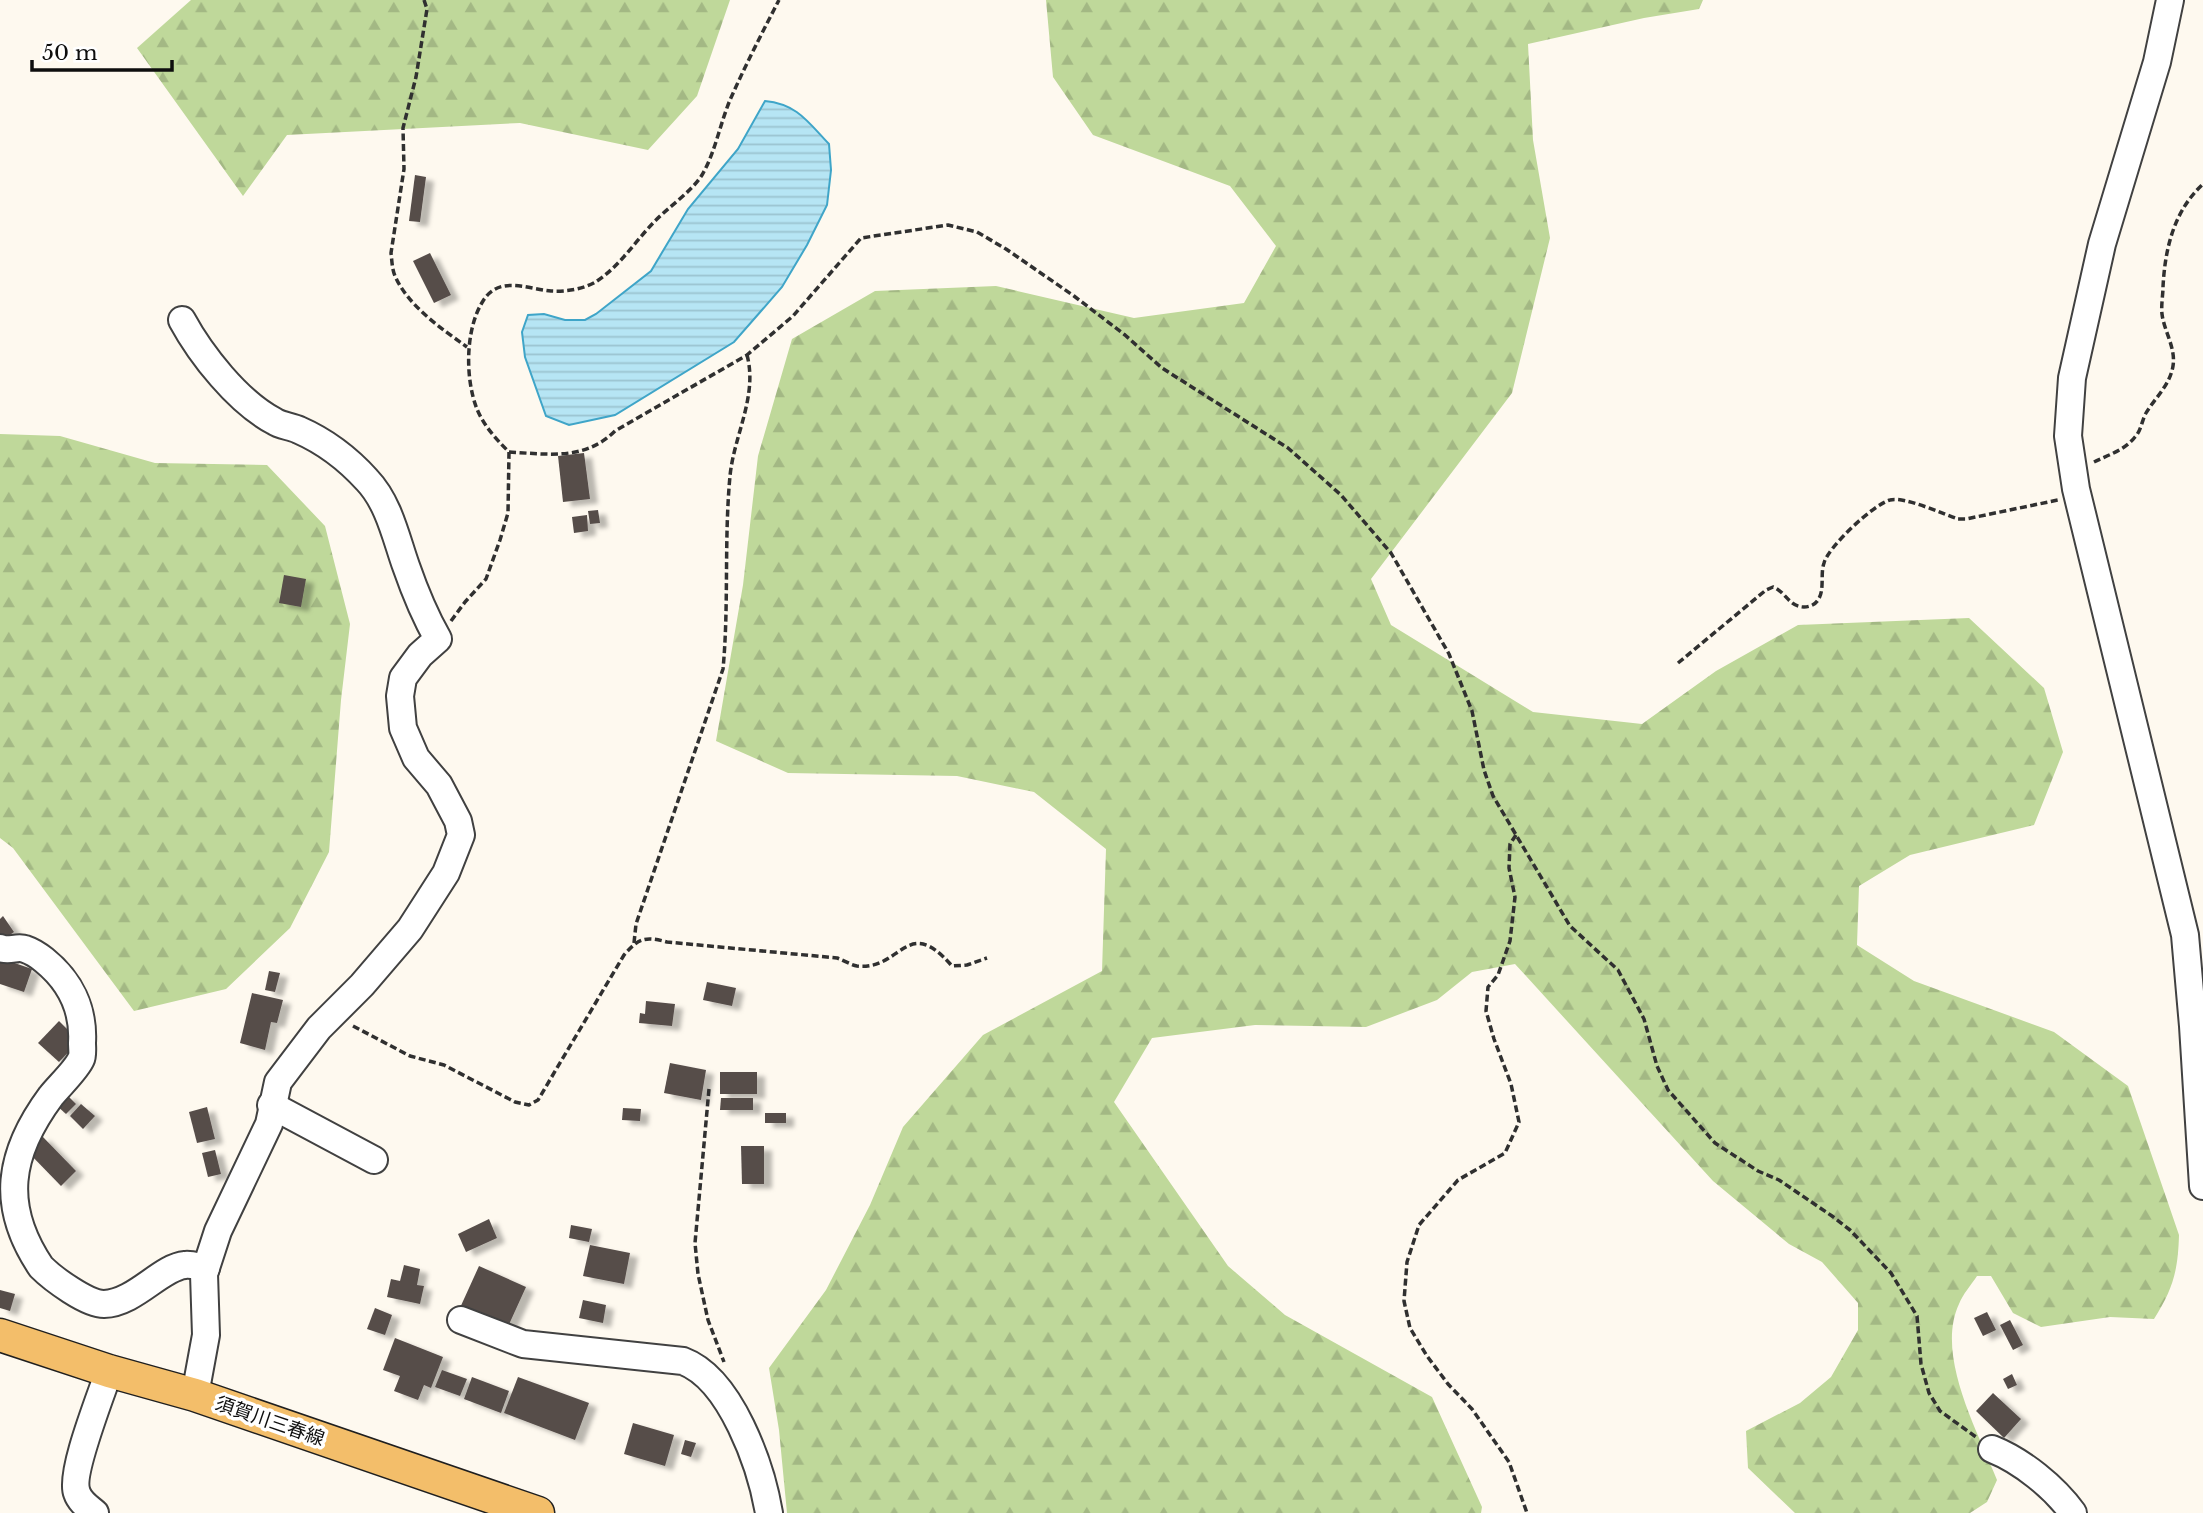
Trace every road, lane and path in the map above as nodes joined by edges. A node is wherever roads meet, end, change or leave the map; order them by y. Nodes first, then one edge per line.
1 (424, 0) edge
2 (779, 0) edge
3 (2170, 0) edge
4 (2203, 184) edge
5 (182, 320) dead end
6 (467, 347) junction
7 (747, 355) junction
8 (509, 452) junction
9 (2075, 484) junction
10 (438, 639) junction
11 (1678, 663) dead end
12 (1516, 835) junction
13 (634, 943) junction
14 (0, 947) edge
15 (987, 958) dead end
16 (332, 1015) junction
17 (709, 1089) dead end
18 (271, 1105) junction
19 (374, 1160) dead end
20 (2203, 1186) edge
21 (206, 1268) junction
22 (461, 1320) dead end
23 (0, 1335) edge
24 (109, 1371) junction
25 (728, 1371) dead end
26 (195, 1395) junction
27 (1992, 1449) joint
28 (95, 1513) edge
29 (538, 1513) edge
30 (769, 1513) edge
31 (1527, 1513) edge
32 (2073, 1513) edge

1 - 6 path
2 - 6 path
3 - 9 street
4 - 9 path
5 - 10 street
6 - 8 path
7 - 8 path
7 - 12 path
7 - 13 path
8 - 10 path
9 - 11 path
9 - 20 street
10 - 16 street
12 - 27 path
12 - 31 path
13 - 15 path
13 - 16 path
14 - 21 street
16 - 18 street
17 - 25 path
18 - 19 street
18 - 21 street
21 - 26 street
22 - 30 street
23 - 24 main road, 須賀川三春線
24 - 26 main road, 須賀川三春線
24 - 28 street
26 - 29 main road, 須賀川三春線
27 - 32 street

